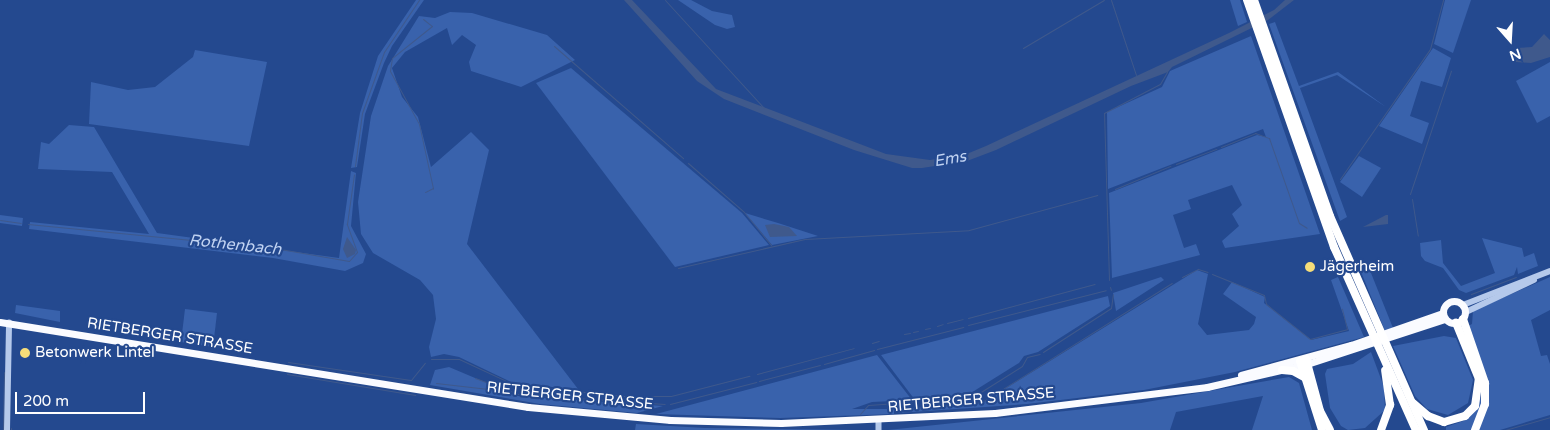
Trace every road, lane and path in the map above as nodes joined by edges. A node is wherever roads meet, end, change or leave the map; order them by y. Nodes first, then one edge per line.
1 (1251, 3) edge
2 (1550, 271) edge
3 (1462, 315) junction
4 (1444, 316) junction
5 (0, 322) edge
6 (9, 323) junction
7 (1383, 354) junction
8 (1304, 362) junction
9 (1282, 370) junction
10 (1304, 377) junction
11 (1141, 395) junction
12 (1408, 398) junction
13 (879, 421) junction
14 (7, 430) edge
15 (879, 430) edge
16 (1322, 430) edge
17 (1330, 430) edge
18 (1381, 430) edge
19 (1416, 430) edge
20 (1424, 430) edge
21 (1476, 430) edge

1 - 7 highway
2 - 3 street
3 - 4 main road
3 - 4 main road, RIETBERGER STRASSE
3 - 12 highway
3 - 21 highway
4 - 8 main road, RIETBERGER STRASSE
5 - 6 main road, RIETBERGER STRASSE
6 - 13 main road, RIETBERGER STRASSE
6 - 14 street
7 - 12 highway
7 - 18 highway
7 - 19 highway
8 - 9 main road, RIETBERGER STRASSE
8 - 10 highway
8 - 11 main road, RIETBERGER STRASSE
8 - 17 highway
9 - 10 highway
9 - 11 main road, RIETBERGER STRASSE
10 - 16 highway
11 - 13 main road, RIETBERGER STRASSE
12 - 20 highway
13 - 15 street

